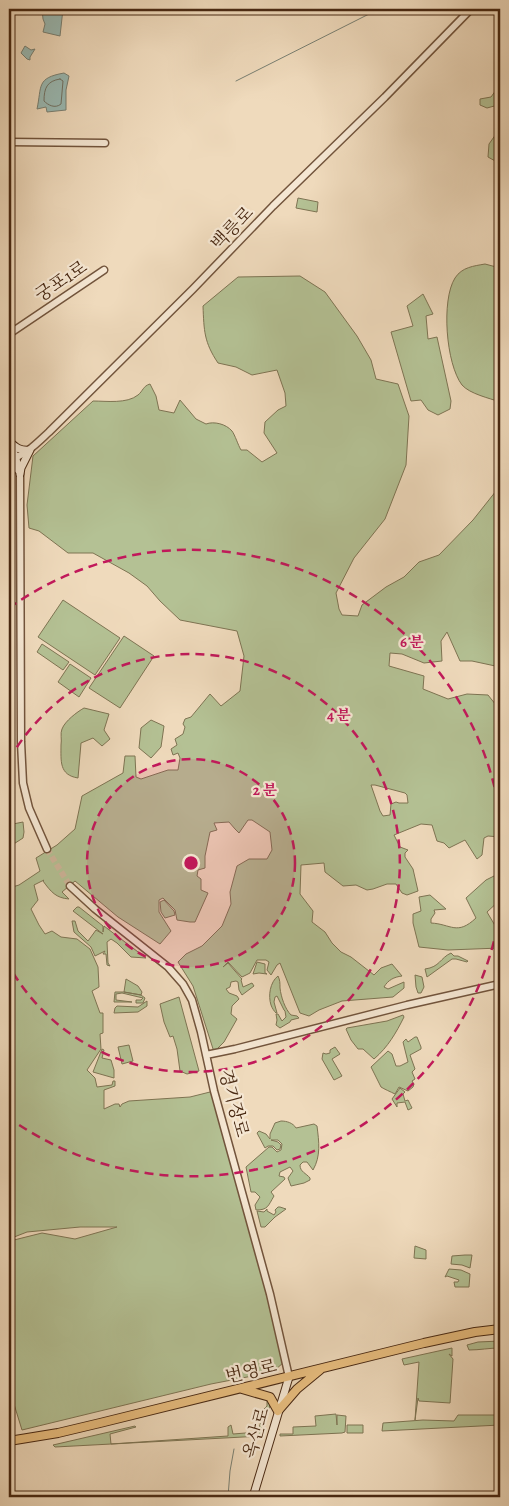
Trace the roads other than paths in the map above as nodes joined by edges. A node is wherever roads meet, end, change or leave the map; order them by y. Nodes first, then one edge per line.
1 (471, 9) edge
2 (9, 142) edge
3 (105, 143) dead end
4 (104, 270) dead end
5 (9, 334) edge
6 (9, 441) edge
7 (30, 450) junction
8 (13, 456) edge
9 (9, 462) edge
10 (20, 473) junction
11 (46, 849) tunnel mouth
12 (70, 886) tunnel mouth
13 (500, 984) edge
14 (206, 1055) junction
15 (500, 1329) edge
16 (322, 1369) junction
17 (288, 1377) junction
18 (240, 1389) junction
19 (278, 1411) junction
20 (9, 1441) edge
21 (253, 1497) edge

1 - 7 street, 백릉로
2 - 3 street
4 - 5 street, 궁포1로
6 - 7 main road
6 - 8 main road
7 - 8 street, 백릉로
7 - 10 main road
8 - 9 street, 백릉로
8 - 10 street
9 - 10 main road
10 - 11 street
12 - 14 street, 경기장로
13 - 14 street
14 - 17 street, 경기장로
15 - 16 main road, 번영로
16 - 17 main road, 번영로
16 - 19 main road
17 - 18 main road, 번영로
17 - 19 main road, 옥산로
18 - 19 main road
18 - 20 main road, 번영로
19 - 21 main road, 옥산로

